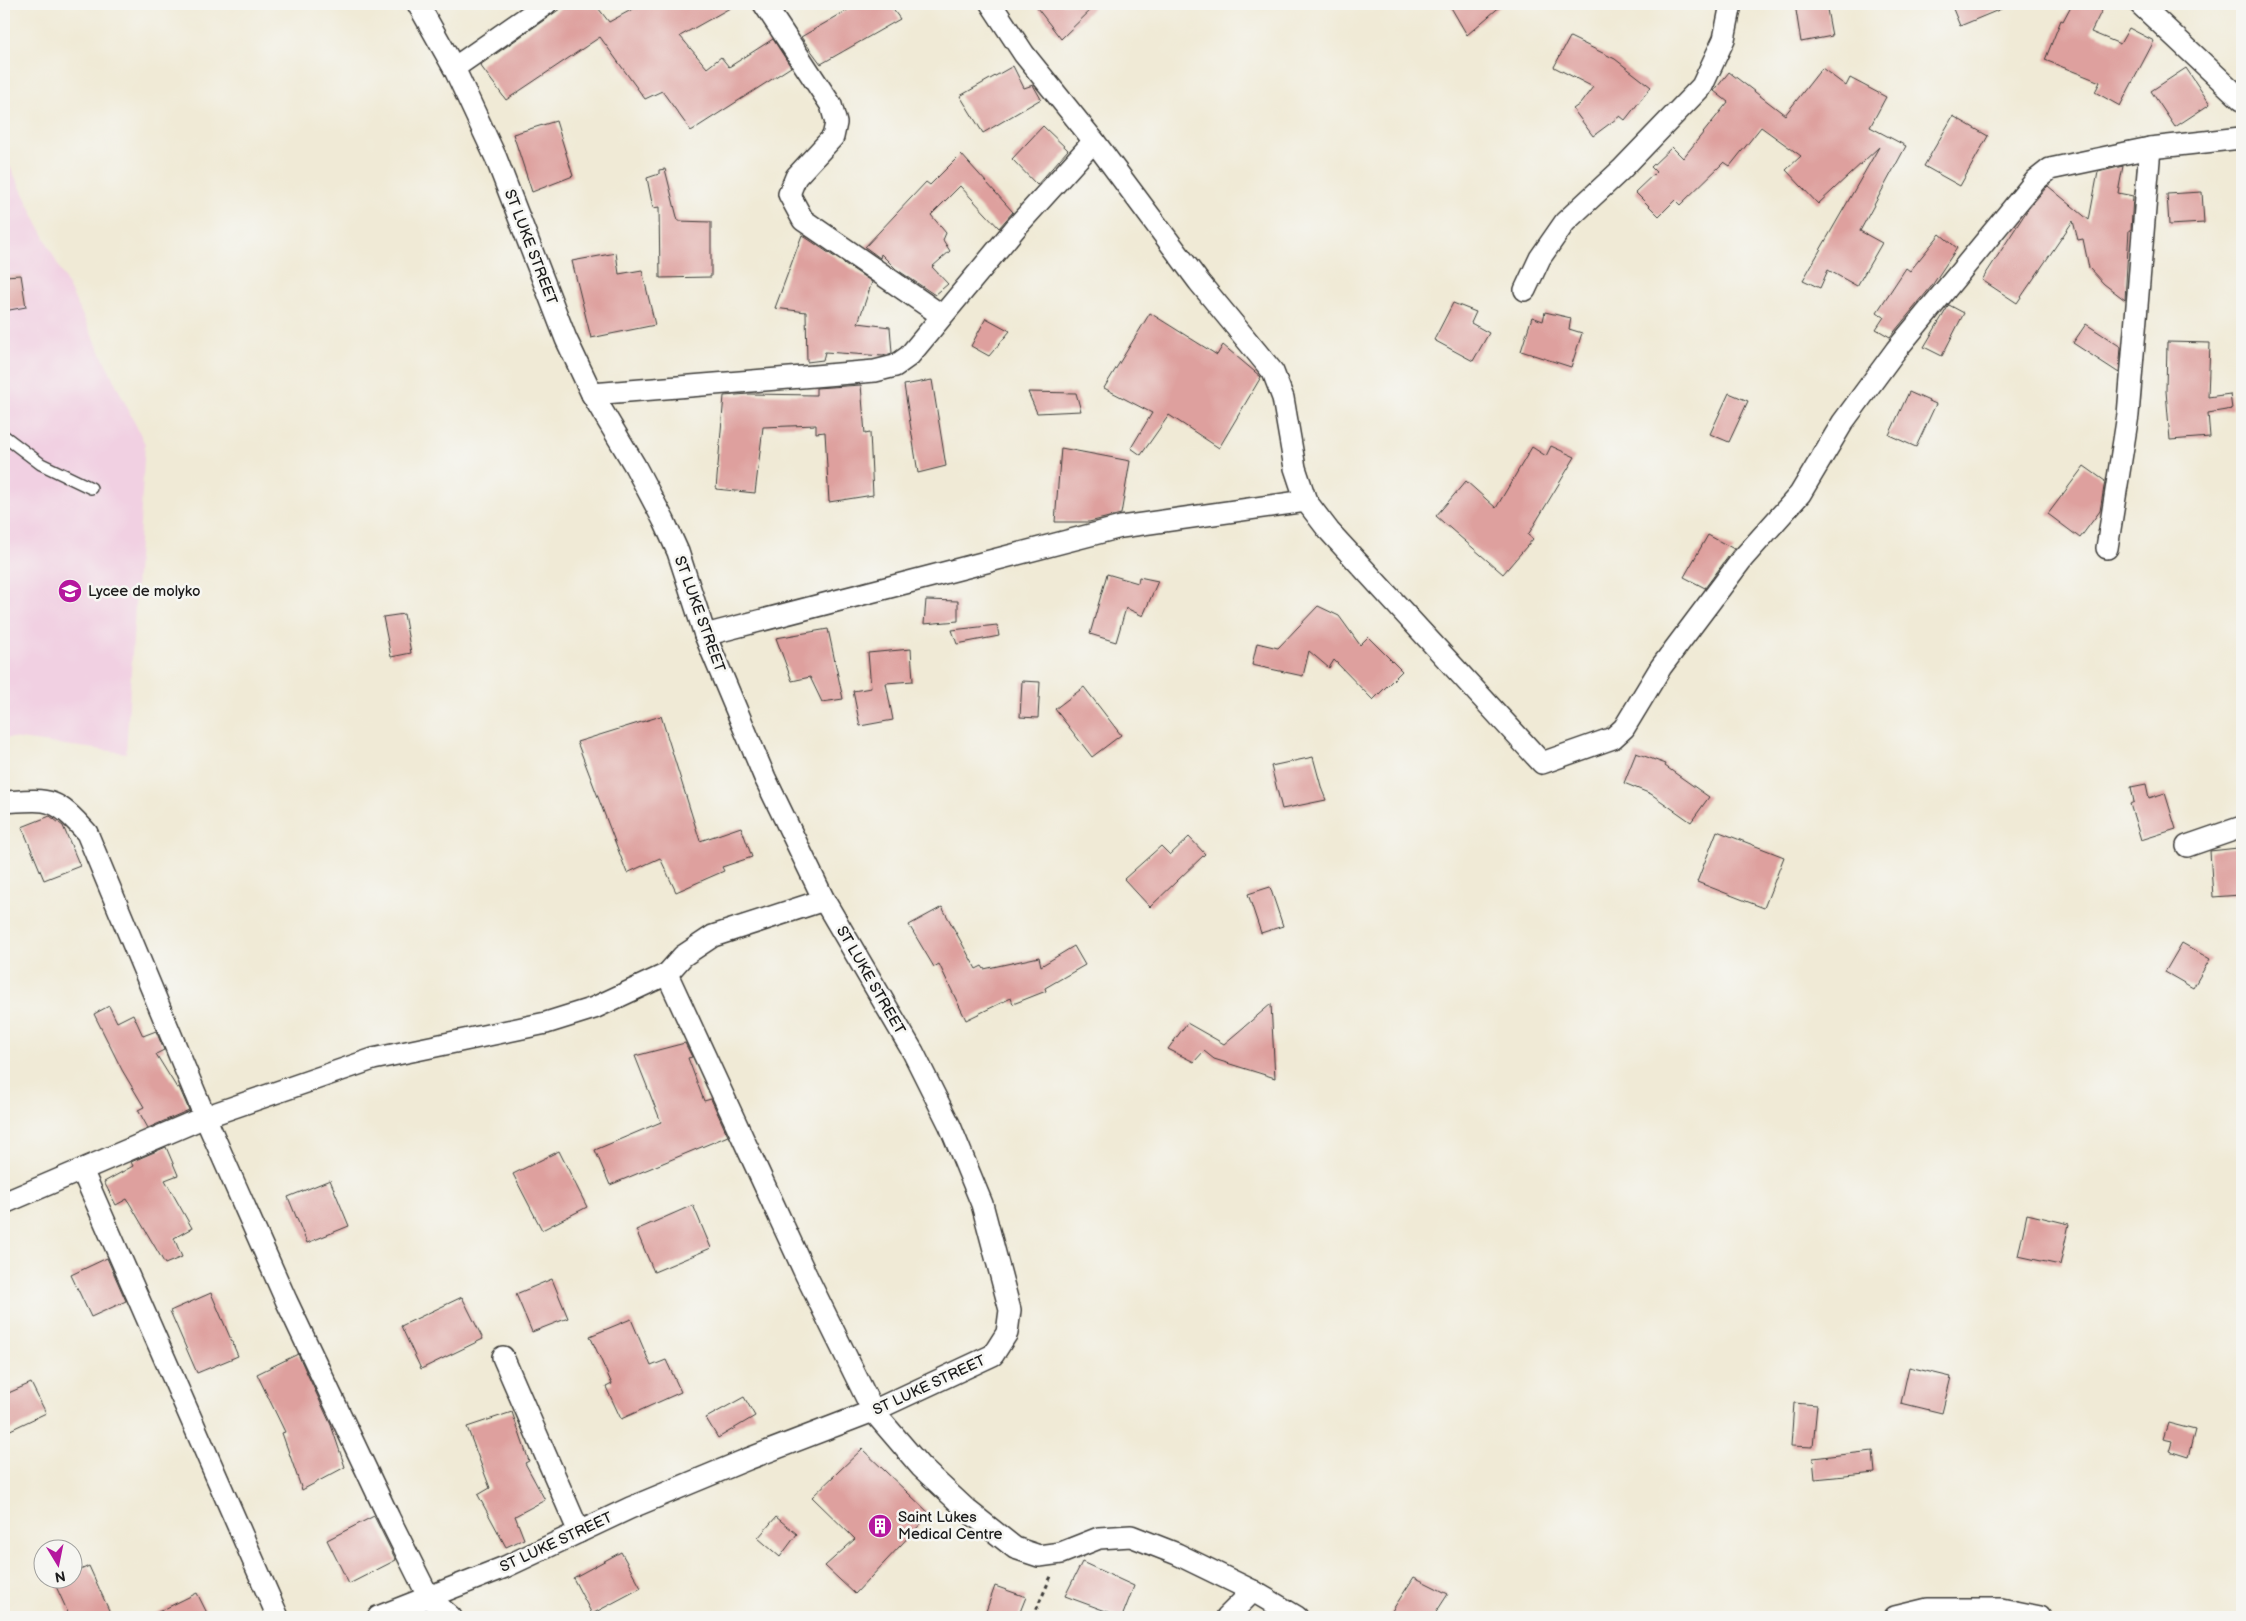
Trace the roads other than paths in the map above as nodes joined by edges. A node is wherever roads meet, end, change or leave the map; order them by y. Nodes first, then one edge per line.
1 (418, 4) edge
2 (546, 4) edge
3 (764, 4) edge
4 (991, 4) edge
5 (1731, 4) edge
6 (2140, 4) edge
7 (454, 68) junction
8 (2242, 100) edge
9 (2242, 139) edge
10 (1094, 141) junction
11 (2150, 148) junction
12 (1525, 290) dead end
13 (941, 315) junction
14 (592, 394) junction
15 (4, 436) edge
16 (91, 488) dead end
17 (1306, 501) junction
18 (2107, 548) dead end
19 (705, 635) junction
20 (4, 802) edge
21 (2242, 827) edge
22 (2187, 846) dead end
23 (824, 900) junction
24 (667, 974) junction
25 (205, 1117) junction
26 (82, 1170) junction
27 (4, 1203) edge
28 (503, 1357) dead end
29 (873, 1412) junction
30 (579, 1532) junction
31 (1252, 1591) junction
32 (429, 1598) junction
33 (278, 1617) edge
34 (378, 1617) edge
35 (451, 1617) edge
36 (1227, 1617) edge
37 (1297, 1617) edge
38 (1895, 1617) edge
39 (2040, 1617) edge

1 - 7 street, ST LUKE STREET
2 - 7 street
3 - 13 street
4 - 10 street
5 - 12 street
6 - 8 street
7 - 14 street, ST LUKE STREET
9 - 11 street
10 - 13 street
10 - 17 street
11 - 17 street
11 - 18 street
13 - 14 street
14 - 19 street, ST LUKE STREET
15 - 16 lane
17 - 19 street
19 - 23 street, ST LUKE STREET
20 - 25 street
21 - 22 street
23 - 24 street
23 - 29 street, ST LUKE STREET
24 - 25 street
24 - 29 street
25 - 26 street
25 - 32 street
26 - 27 street
26 - 33 street
28 - 30 street
29 - 30 street, ST LUKE STREET
29 - 31 street
30 - 32 street, ST LUKE STREET
31 - 36 street
31 - 37 street
32 - 34 street, ST LUKE STREET
32 - 35 street
38 - 39 street

